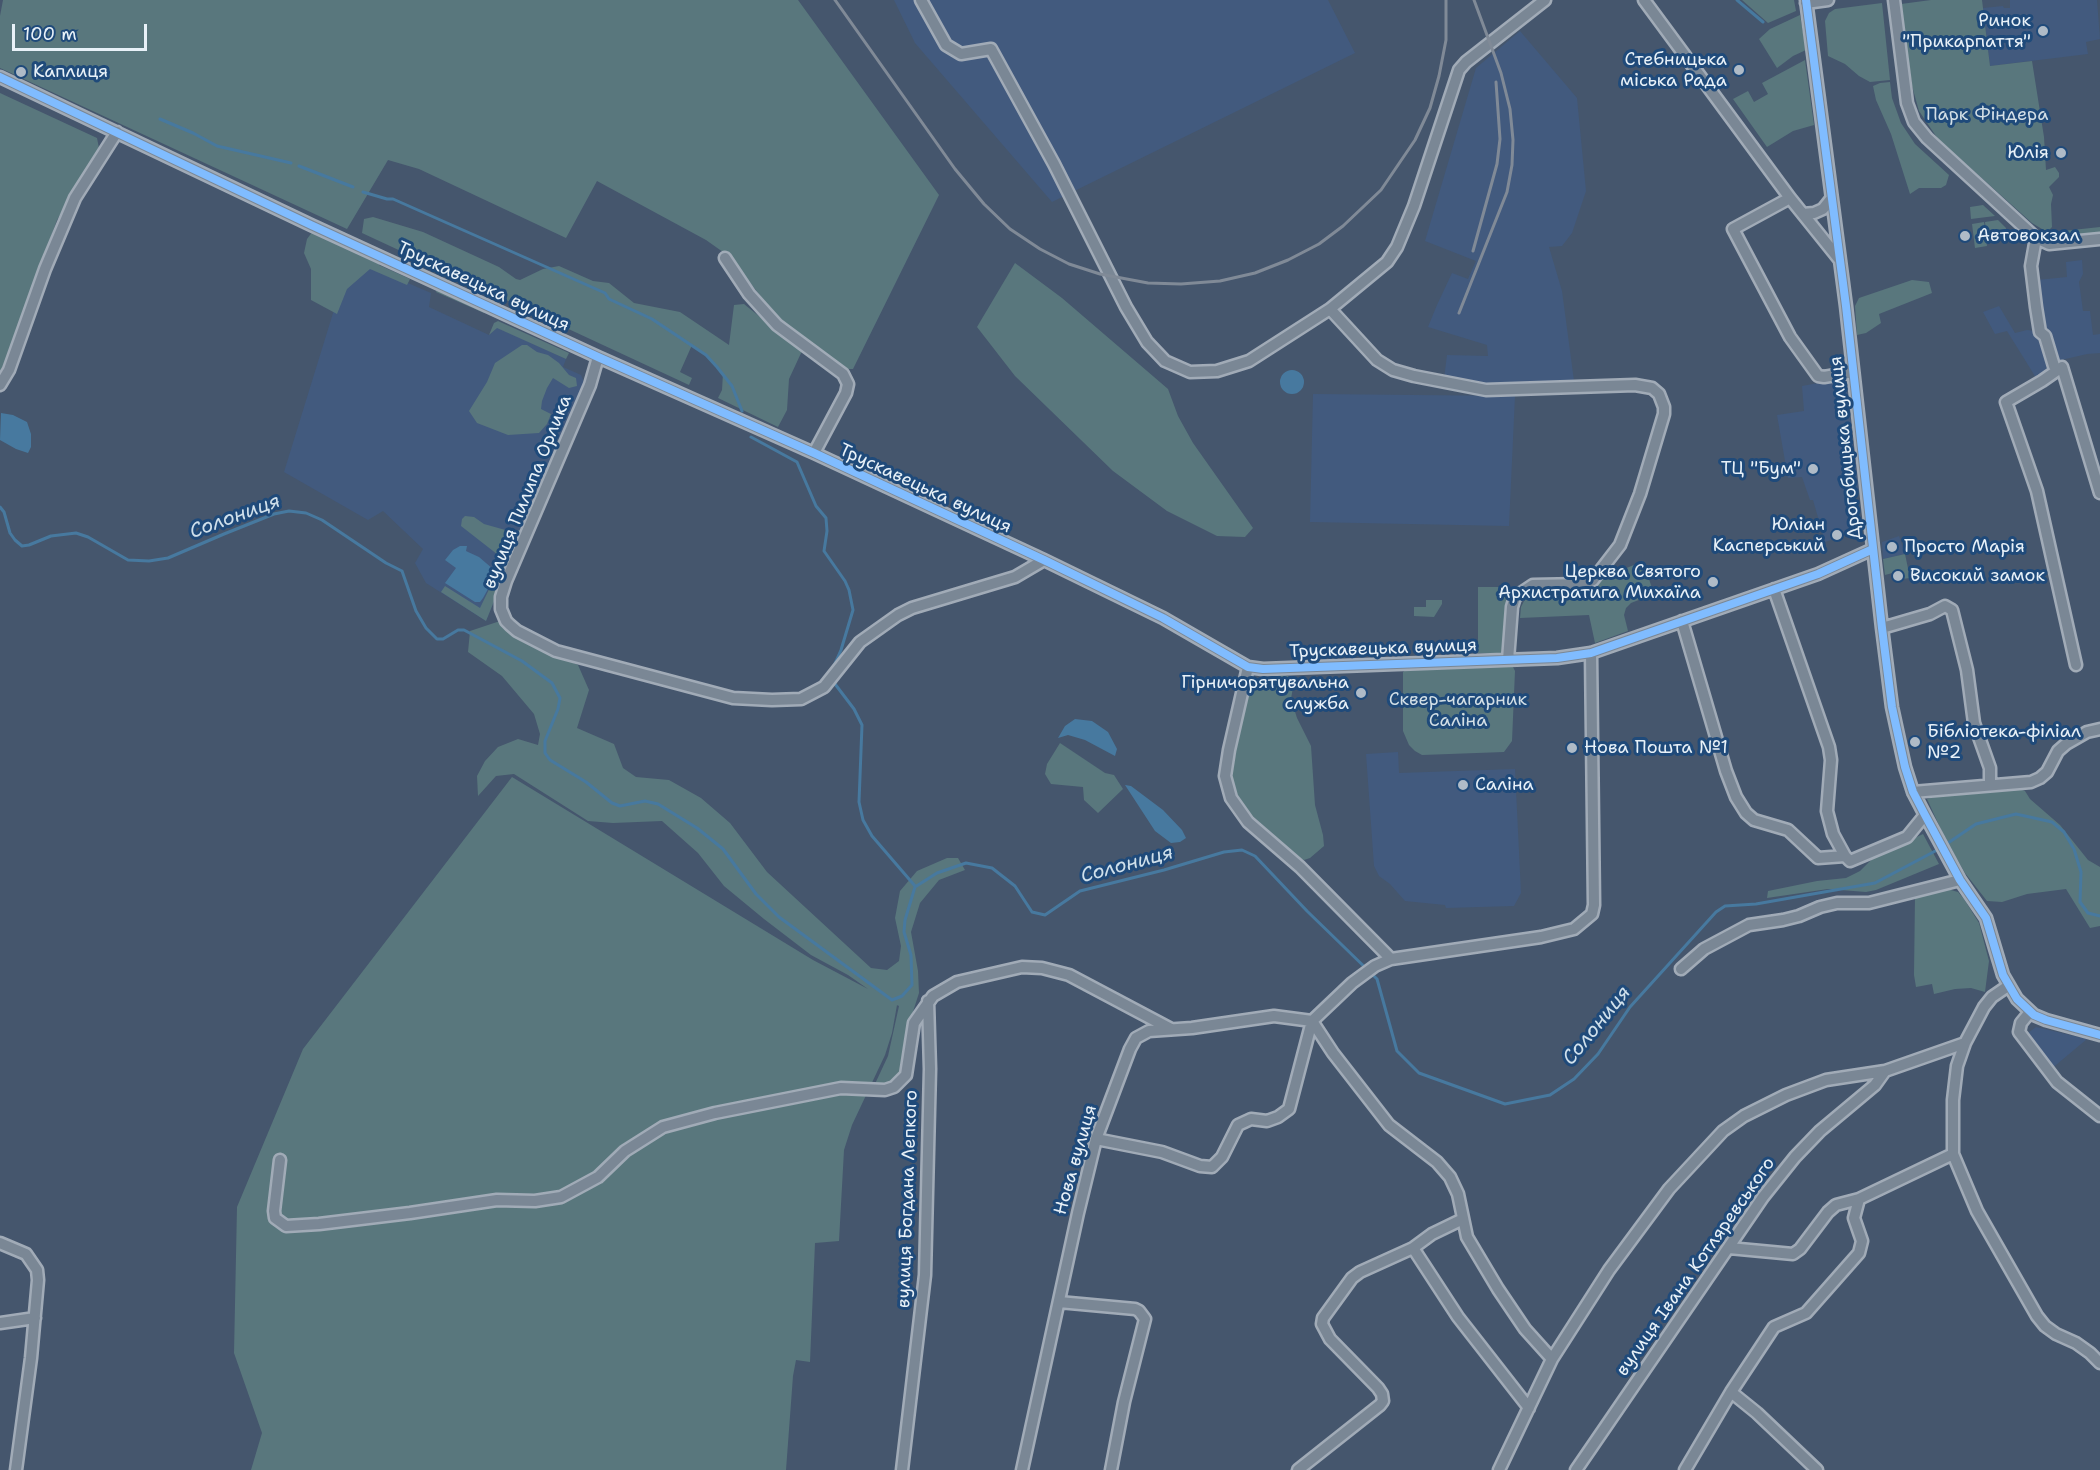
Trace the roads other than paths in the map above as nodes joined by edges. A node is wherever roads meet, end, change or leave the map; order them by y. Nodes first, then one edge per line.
1 (921, 0) edge
2 (1545, 0) edge
3 (1644, 0) edge
4 (1828, 0) edge
5 (1894, 0) edge
6 (1806, 1) edge
7 (0, 77) edge
8 (117, 132) junction
9 (1790, 198) junction
10 (1831, 199) junction
11 (1803, 214) junction
12 (2036, 238) junction
13 (2100, 239) edge
14 (725, 258) dead end
15 (1839, 259) junction
16 (1330, 309) junction
17 (598, 357) junction
18 (2057, 370) junction
19 (1853, 372) junction
20 (0, 385) edge
21 (814, 453) junction
22 (2100, 493) edge
23 (1873, 549) junction
24 (1044, 560) junction
25 (1774, 589) junction
26 (1682, 621) junction
27 (1882, 628) junction
28 (1591, 653) junction
29 (1508, 660) junction
30 (2076, 665) dead end
31 (1248, 667) junction
32 (2100, 729) edge
33 (1990, 785) junction
34 (1913, 792) junction
35 (1925, 815) junction
36 (1845, 856) junction
37 (1960, 880) junction
38 (1391, 959) junction
39 (1681, 969) dead end
40 (2008, 986) junction
41 (928, 1001) junction
42 (2030, 1012) junction
43 (1312, 1021) junction
44 (1171, 1029) junction
45 (2100, 1035) edge
46 (1965, 1043) junction
47 (1885, 1071) junction
48 (2100, 1116) edge
49 (1096, 1139) junction
50 (1953, 1154) junction
51 (280, 1160) dead end
52 (1859, 1199) junction
53 (1463, 1219) junction
54 (0, 1243) edge
55 (1413, 1248) junction
56 (1728, 1248) junction
57 (1059, 1302) junction
58 (35, 1318) junction
59 (0, 1323) edge
60 (1552, 1359) junction
61 (2100, 1363) edge
62 (1731, 1392) junction
63 (1529, 1408) junction
64 (16, 1470) edge
65 (902, 1470) edge
66 (1022, 1470) edge
67 (1111, 1470) edge
68 (1298, 1470) edge
69 (1499, 1470) edge
70 (1576, 1470) edge
71 (1685, 1470) edge
72 (1817, 1470) edge

1 - 16 street
2 - 16 street
3 - 9 street
4 - 6 street
5 - 12 street
6 - 10 street, Дрогобицька вулиця
7 - 8 street, Трускавецька вулиця
8 - 17 street, Трускавецька вулиця
8 - 20 street
9 - 11 street
9 - 19 street
10 - 11 street
10 - 15 street, Дрогобицька вулиця
11 - 15 street
12 - 13 street
12 - 18 street
14 - 21 street
15 - 19 street, Дрогобицька вулиця
16 - 29 street
17 - 21 street, Трускавецька вулиця
17 - 24 street, вулиця Пилипа Орлика
18 - 22 street
18 - 30 street
19 - 23 street, Дрогобицька вулиця
21 - 24 street, Трускавецька вулиця
23 - 25 street, Трускавецька вулиця
23 - 27 street, Дрогобицька вулиця
24 - 31 street, Трускавецька вулиця
25 - 26 street, Трускавецька вулиця
25 - 36 street
26 - 28 street, Трускавецька вулиця
26 - 36 street
27 - 33 street
27 - 34 street, Дрогобицька вулиця
28 - 29 street, Трускавецька вулиця
28 - 38 street
29 - 31 street, Трускавецька вулиця
31 - 38 street
32 - 33 street
33 - 34 street
34 - 35 street, Дрогобицька вулиця
35 - 36 street
35 - 37 street, Дрогобицька вулиця
37 - 39 street
37 - 40 street, Дрогобицька вулиця
38 - 43 street
40 - 42 street
40 - 46 street
41 - 44 street
41 - 51 street
41 - 65 street, вулиця Богдана Лепкого
42 - 45 street
42 - 48 street
43 - 44 street, Нова вулиця
43 - 49 street
43 - 53 street
44 - 49 street, Нова вулиця
46 - 47 street
46 - 50 street
47 - 56 street, вулиця Івана Котляревського
47 - 60 street
49 - 57 street, Нова вулиця
50 - 52 street
50 - 61 street
52 - 56 street
52 - 62 street
53 - 55 street
53 - 60 street
54 - 58 street
55 - 63 street
55 - 68 street
56 - 70 street, вулиця Івана Котляревського
57 - 66 street, Нова вулиця
57 - 67 street
58 - 59 street
58 - 64 street
60 - 63 street
62 - 71 street
62 - 72 street
63 - 69 street

